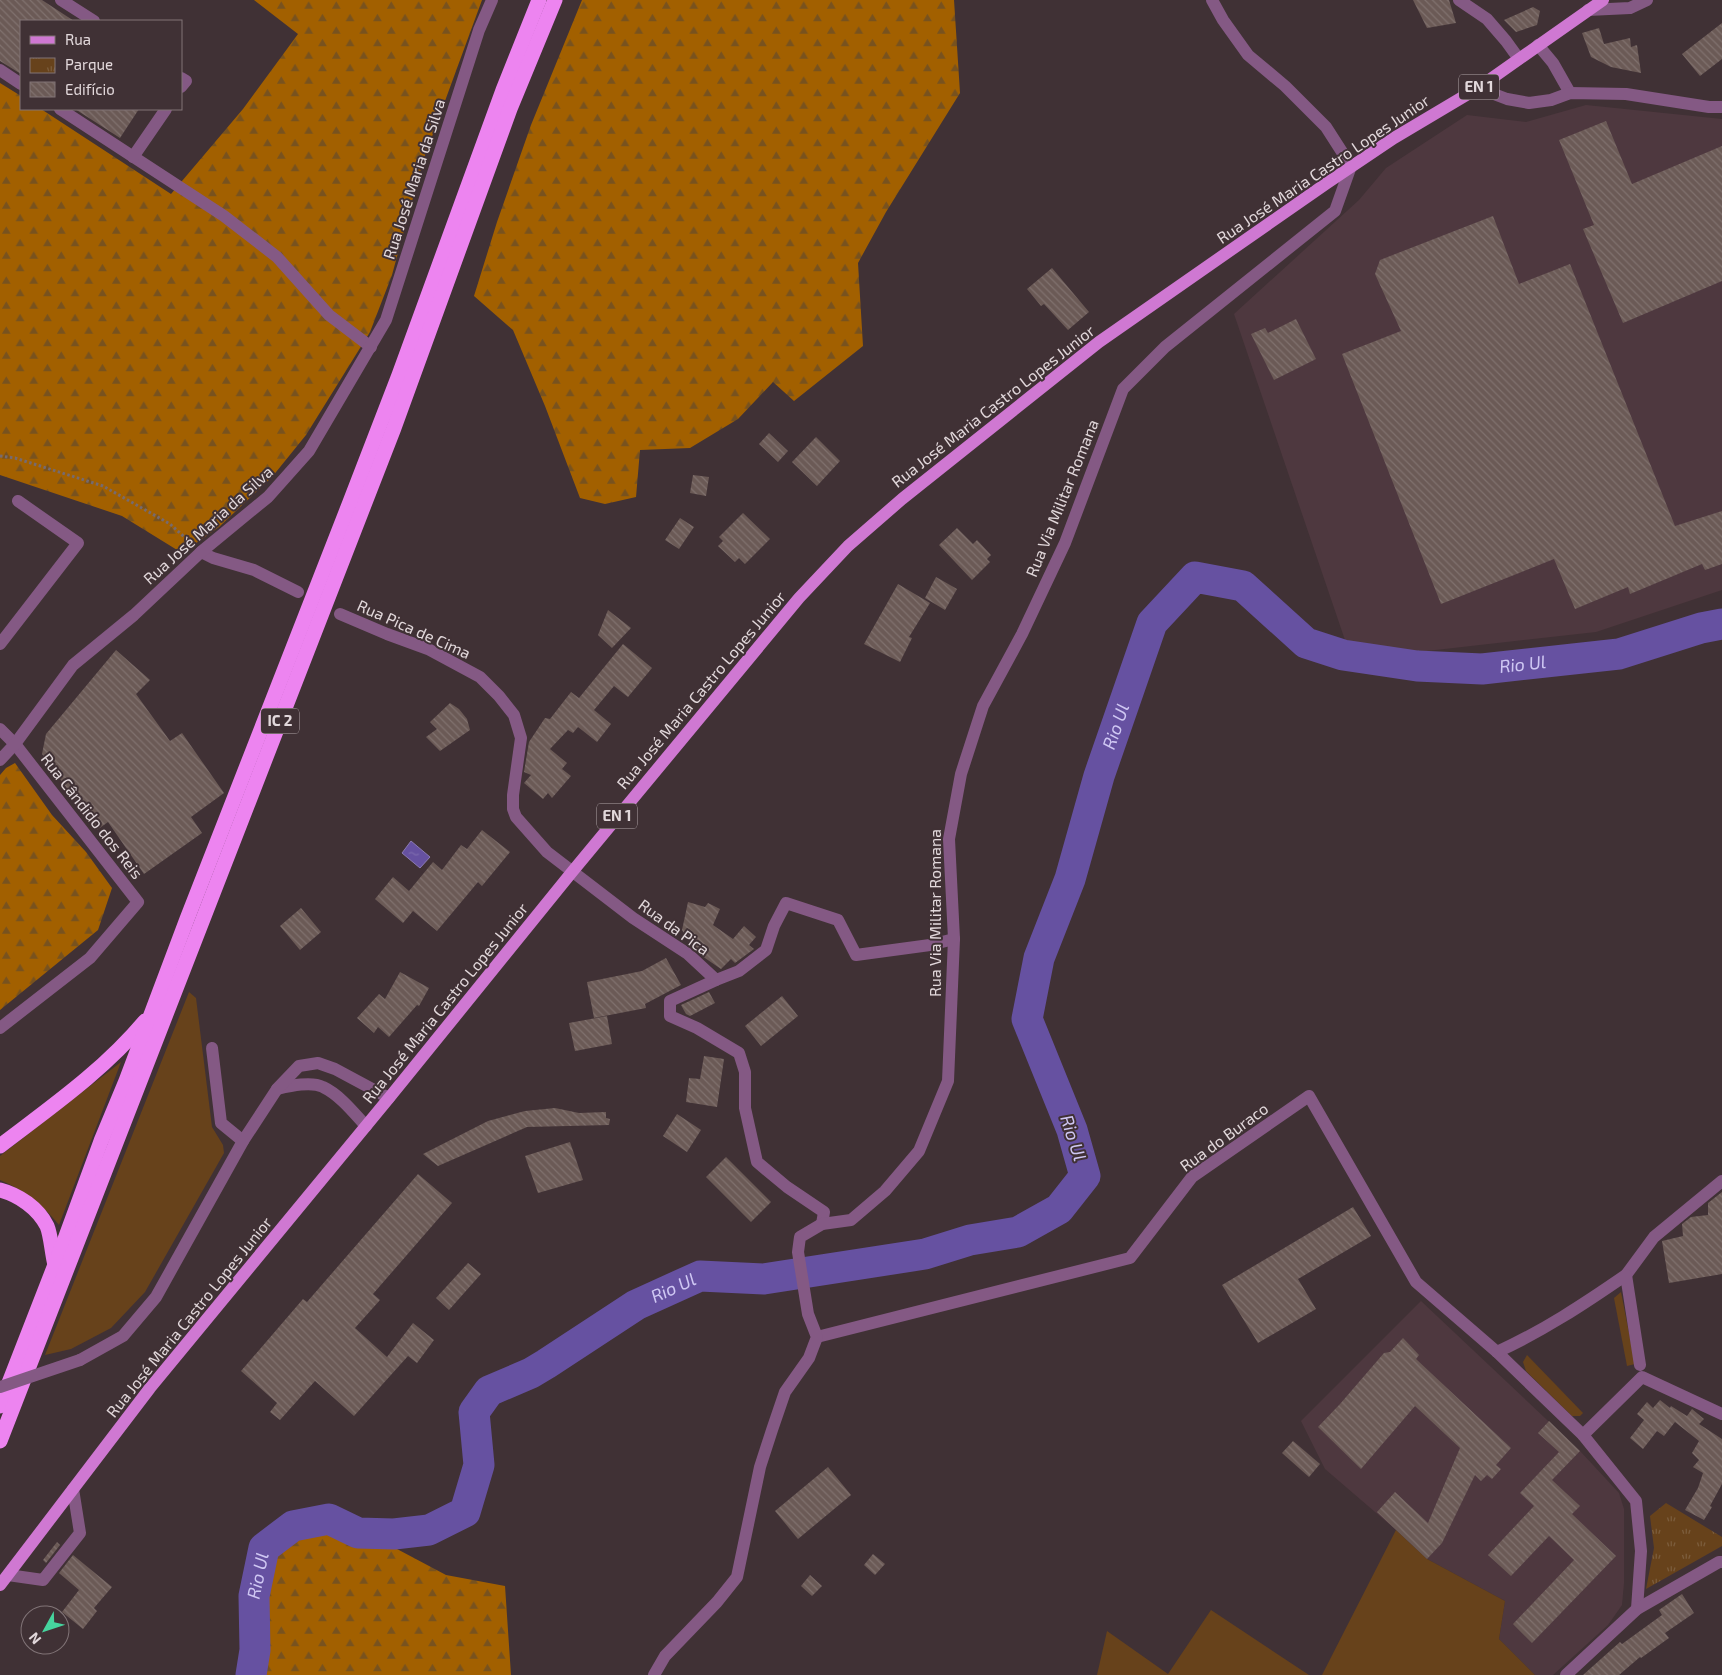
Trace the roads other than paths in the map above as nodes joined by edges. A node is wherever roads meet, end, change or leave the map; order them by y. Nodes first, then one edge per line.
1 (61, 0) edge
2 (492, 0) edge
3 (539, 0) edge
4 (555, 0) edge
5 (1212, 0) edge
6 (1460, 0) edge
7 (1603, 0) edge
8 (1647, 0) edge
9 (1588, 10) junction
10 (92, 20) edge
11 (1538, 45) junction
12 (1519, 59) junction
13 (0, 70) edge
14 (20, 83) edge
15 (1478, 88) junction
16 (1570, 93) junction
17 (1722, 107) edge
18 (62, 110) edge
19 (165, 110) edge
20 (134, 156) junction
21 (1351, 166) junction
22 (371, 347) junction
23 (18, 501) dead end
24 (201, 552) junction
25 (298, 592) dead end
26 (340, 614) dead end
27 (0, 644) edge
28 (0, 729) edge
29 (16, 744) junction
30 (0, 760) edge
31 (572, 872) junction
32 (954, 939) junction
33 (716, 980) junction
34 (152, 1012) junction
35 (0, 1028) edge
36 (212, 1048) dead end
37 (277, 1089) junction
38 (389, 1098) junction
39 (366, 1126) junction
40 (243, 1141) junction
41 (0, 1146) edge
42 (1722, 1181) edge
43 (0, 1190) edge
44 (822, 1224) junction
45 (55, 1266) junction
46 (1626, 1275) junction
47 (817, 1337) junction
48 (1497, 1352) junction
49 (1641, 1371) junction
50 (0, 1386) edge
51 (0, 1406) edge
52 (1722, 1414) edge
53 (1583, 1435) junction
54 (0, 1441) edge
55 (73, 1489) junction
56 (1722, 1562) edge
57 (8, 1575) junction
58 (0, 1585) edge
59 (1637, 1609) junction
60 (654, 1675) edge
61 (1566, 1675) edge

1 - 10 street
2 - 22 street, Rua José Maria da Silva
3 - 34 highway, IC 2
4 - 54 highway, IC 2
5 - 21 street
6 - 12 street
7 - 9 main road, Rua José Maria Castro Lopes Junior / EN 1
8 - 9 street
9 - 11 main road, Rua José Maria Castro Lopes Junior / EN 1
11 - 12 main road, Rua José Maria Castro Lopes Junior / EN 1
11 - 16 street
12 - 15 main road, Rua José Maria Castro Lopes Junior / EN 1
13 - 14 street
15 - 16 street
15 - 21 main road, Rua José Maria Castro Lopes Junior / EN 1
16 - 17 street
18 - 20 street
19 - 20 street
20 - 22 street
21 - 31 main road, Rua José Maria Castro Lopes Junior / EN 1
21 - 32 street, Rua Via Militar Romana
22 - 24 street, Rua José Maria da Silva
23 - 27 street
24 - 25 street
24 - 29 street, Rua José Maria da Silva
26 - 31 street, Rua Pica de Cima
28 - 29 street
29 - 30 street, Rua José Maria da Silva
29 - 35 street, Rua Cândido dos Reis
31 - 33 street, Rua da Pica
31 - 38 main road, Rua José Maria Castro Lopes Junior / EN 1
32 - 33 street
32 - 44 street, Rua Via Militar Romana
33 - 44 street
34 - 41 highway
34 - 45 highway, IC 2
36 - 40 street
37 - 38 street
37 - 39 street
37 - 40 street
38 - 39 main road, Rua José Maria Castro Lopes Junior / EN 1
39 - 55 main road, Rua José Maria Castro Lopes Junior / EN 1
40 - 50 street, bridge
42 - 46 street
43 - 45 highway
44 - 47 street, Rua Via Militar Romana
45 - 51 highway, IC 2
46 - 48 street
46 - 49 street
47 - 48 street, Rua do Buraco
47 - 60 street
48 - 53 street
49 - 52 street
49 - 53 street
53 - 59 street
55 - 57 main road, Rua José Maria Castro Lopes Junior / EN 1
55 - 57 street
56 - 59 street
57 - 58 main road, Rua José Maria Castro Lopes Junior / EN 1
59 - 61 street

